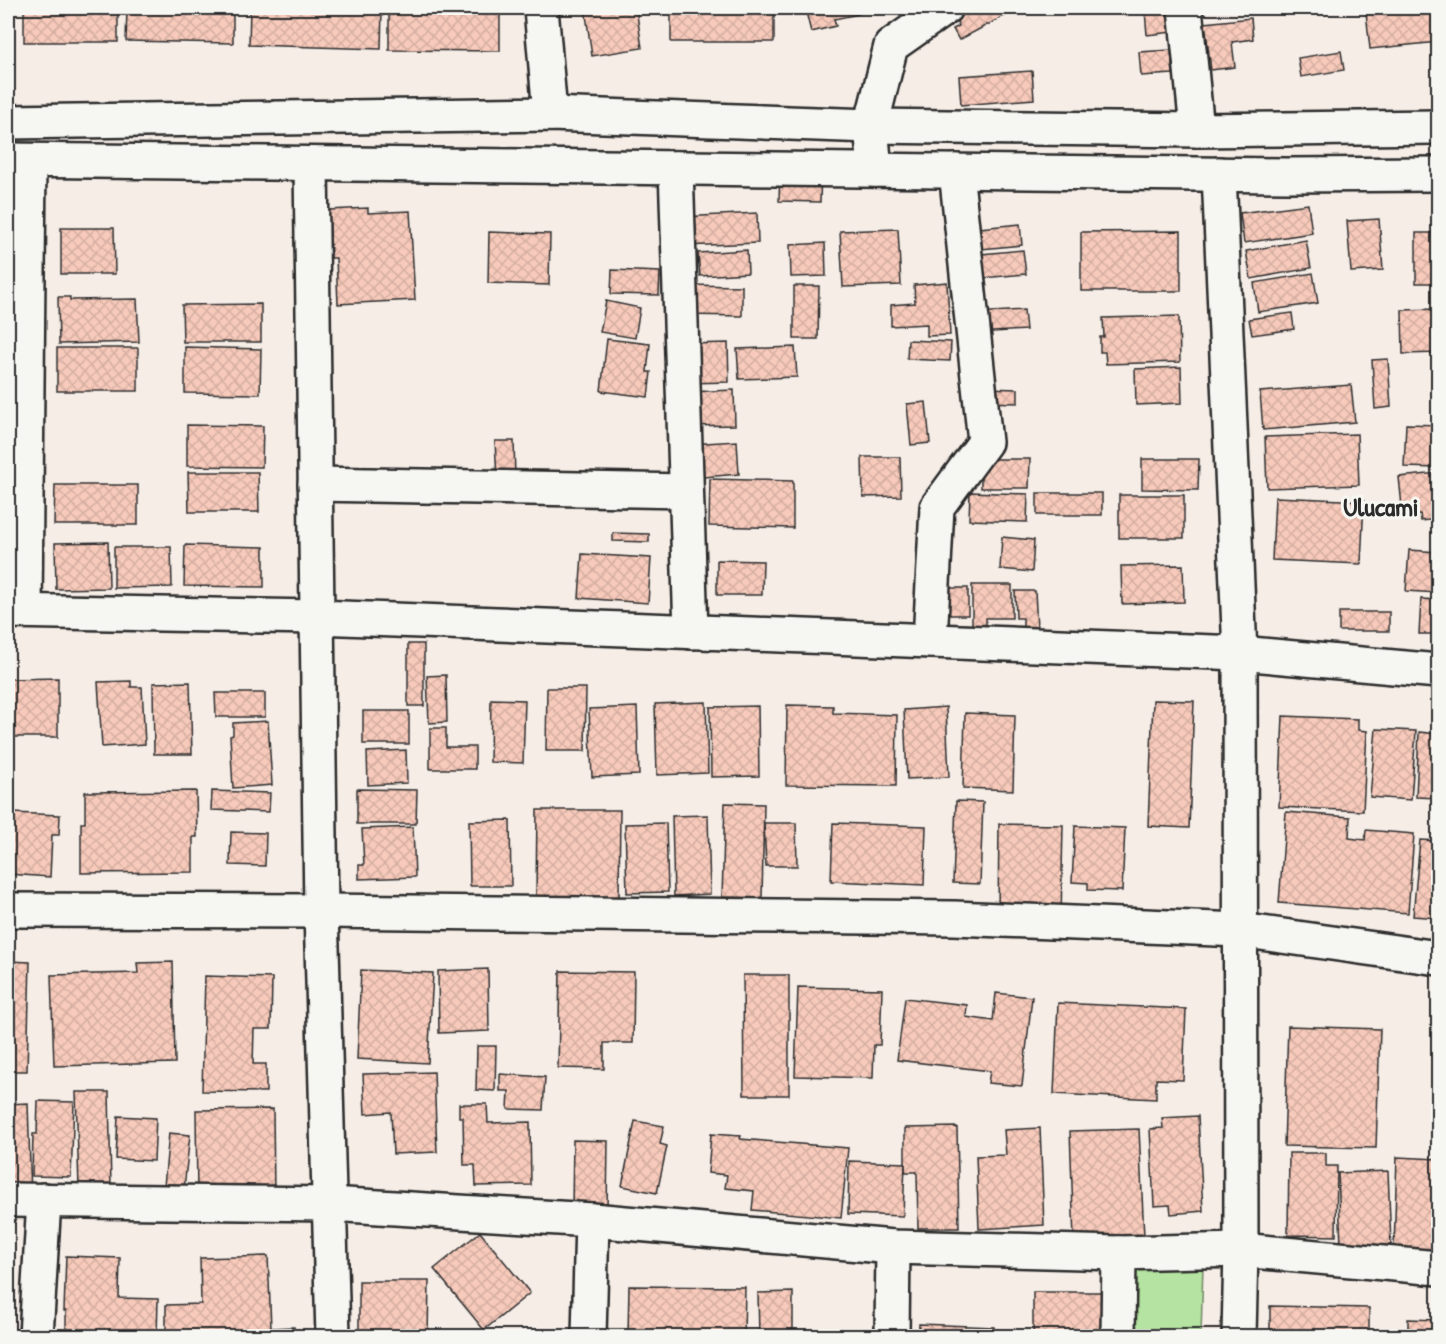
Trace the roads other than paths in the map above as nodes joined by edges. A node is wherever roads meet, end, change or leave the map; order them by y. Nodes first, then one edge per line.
1 (541, 8) edge
2 (945, 8) edge
3 (1185, 8) edge
4 (550, 114) junction
5 (8, 122) edge
6 (871, 126) junction
7 (1438, 127) edge
8 (1197, 130) junction
9 (18, 160) edge
10 (311, 164) junction
11 (676, 168) junction
12 (875, 170) junction
13 (956, 171) junction
14 (1219, 174) junction
15 (1438, 174) edge
16 (315, 483) junction
17 (686, 491) junction
18 (16, 611) edge
19 (317, 617) junction
20 (691, 632) junction
21 (930, 641) junction
22 (1240, 653) junction
23 (1438, 671) edge
24 (8, 910) edge
25 (321, 911) junction
26 (1240, 930) junction
27 (1438, 958) edge
28 (8, 1200) edge
29 (44, 1200) junction
30 (330, 1204) junction
31 (592, 1220) junction
32 (893, 1247) junction
33 (1241, 1251) junction
34 (1119, 1253) junction
35 (1438, 1268) edge
36 (36, 1336) edge
37 (333, 1336) edge
38 (589, 1336) edge
39 (892, 1336) edge
40 (1118, 1336) edge
41 (1239, 1336) edge

1 - 4 street
2 - 6 street
3 - 8 street
4 - 5 street
4 - 6 street
6 - 8 street
6 - 12 street
7 - 8 street
9 - 10 street
9 - 18 street
10 - 11 street
10 - 16 street
11 - 12 street
11 - 17 street
12 - 13 street
13 - 14 street
13 - 21 street
14 - 15 street
14 - 22 street
16 - 17 street
16 - 19 street
17 - 20 street
18 - 19 street
19 - 20 street
19 - 25 street
20 - 21 street
21 - 22 street
22 - 23 street
22 - 26 street
24 - 25 street
25 - 26 street
25 - 30 street
26 - 27 street
26 - 33 street
28 - 29 street
29 - 30 street
29 - 36 street
30 - 31 street
30 - 37 street
31 - 32 street
31 - 38 street
32 - 34 street
32 - 39 street
33 - 34 street
33 - 35 street
33 - 41 street
34 - 40 street

